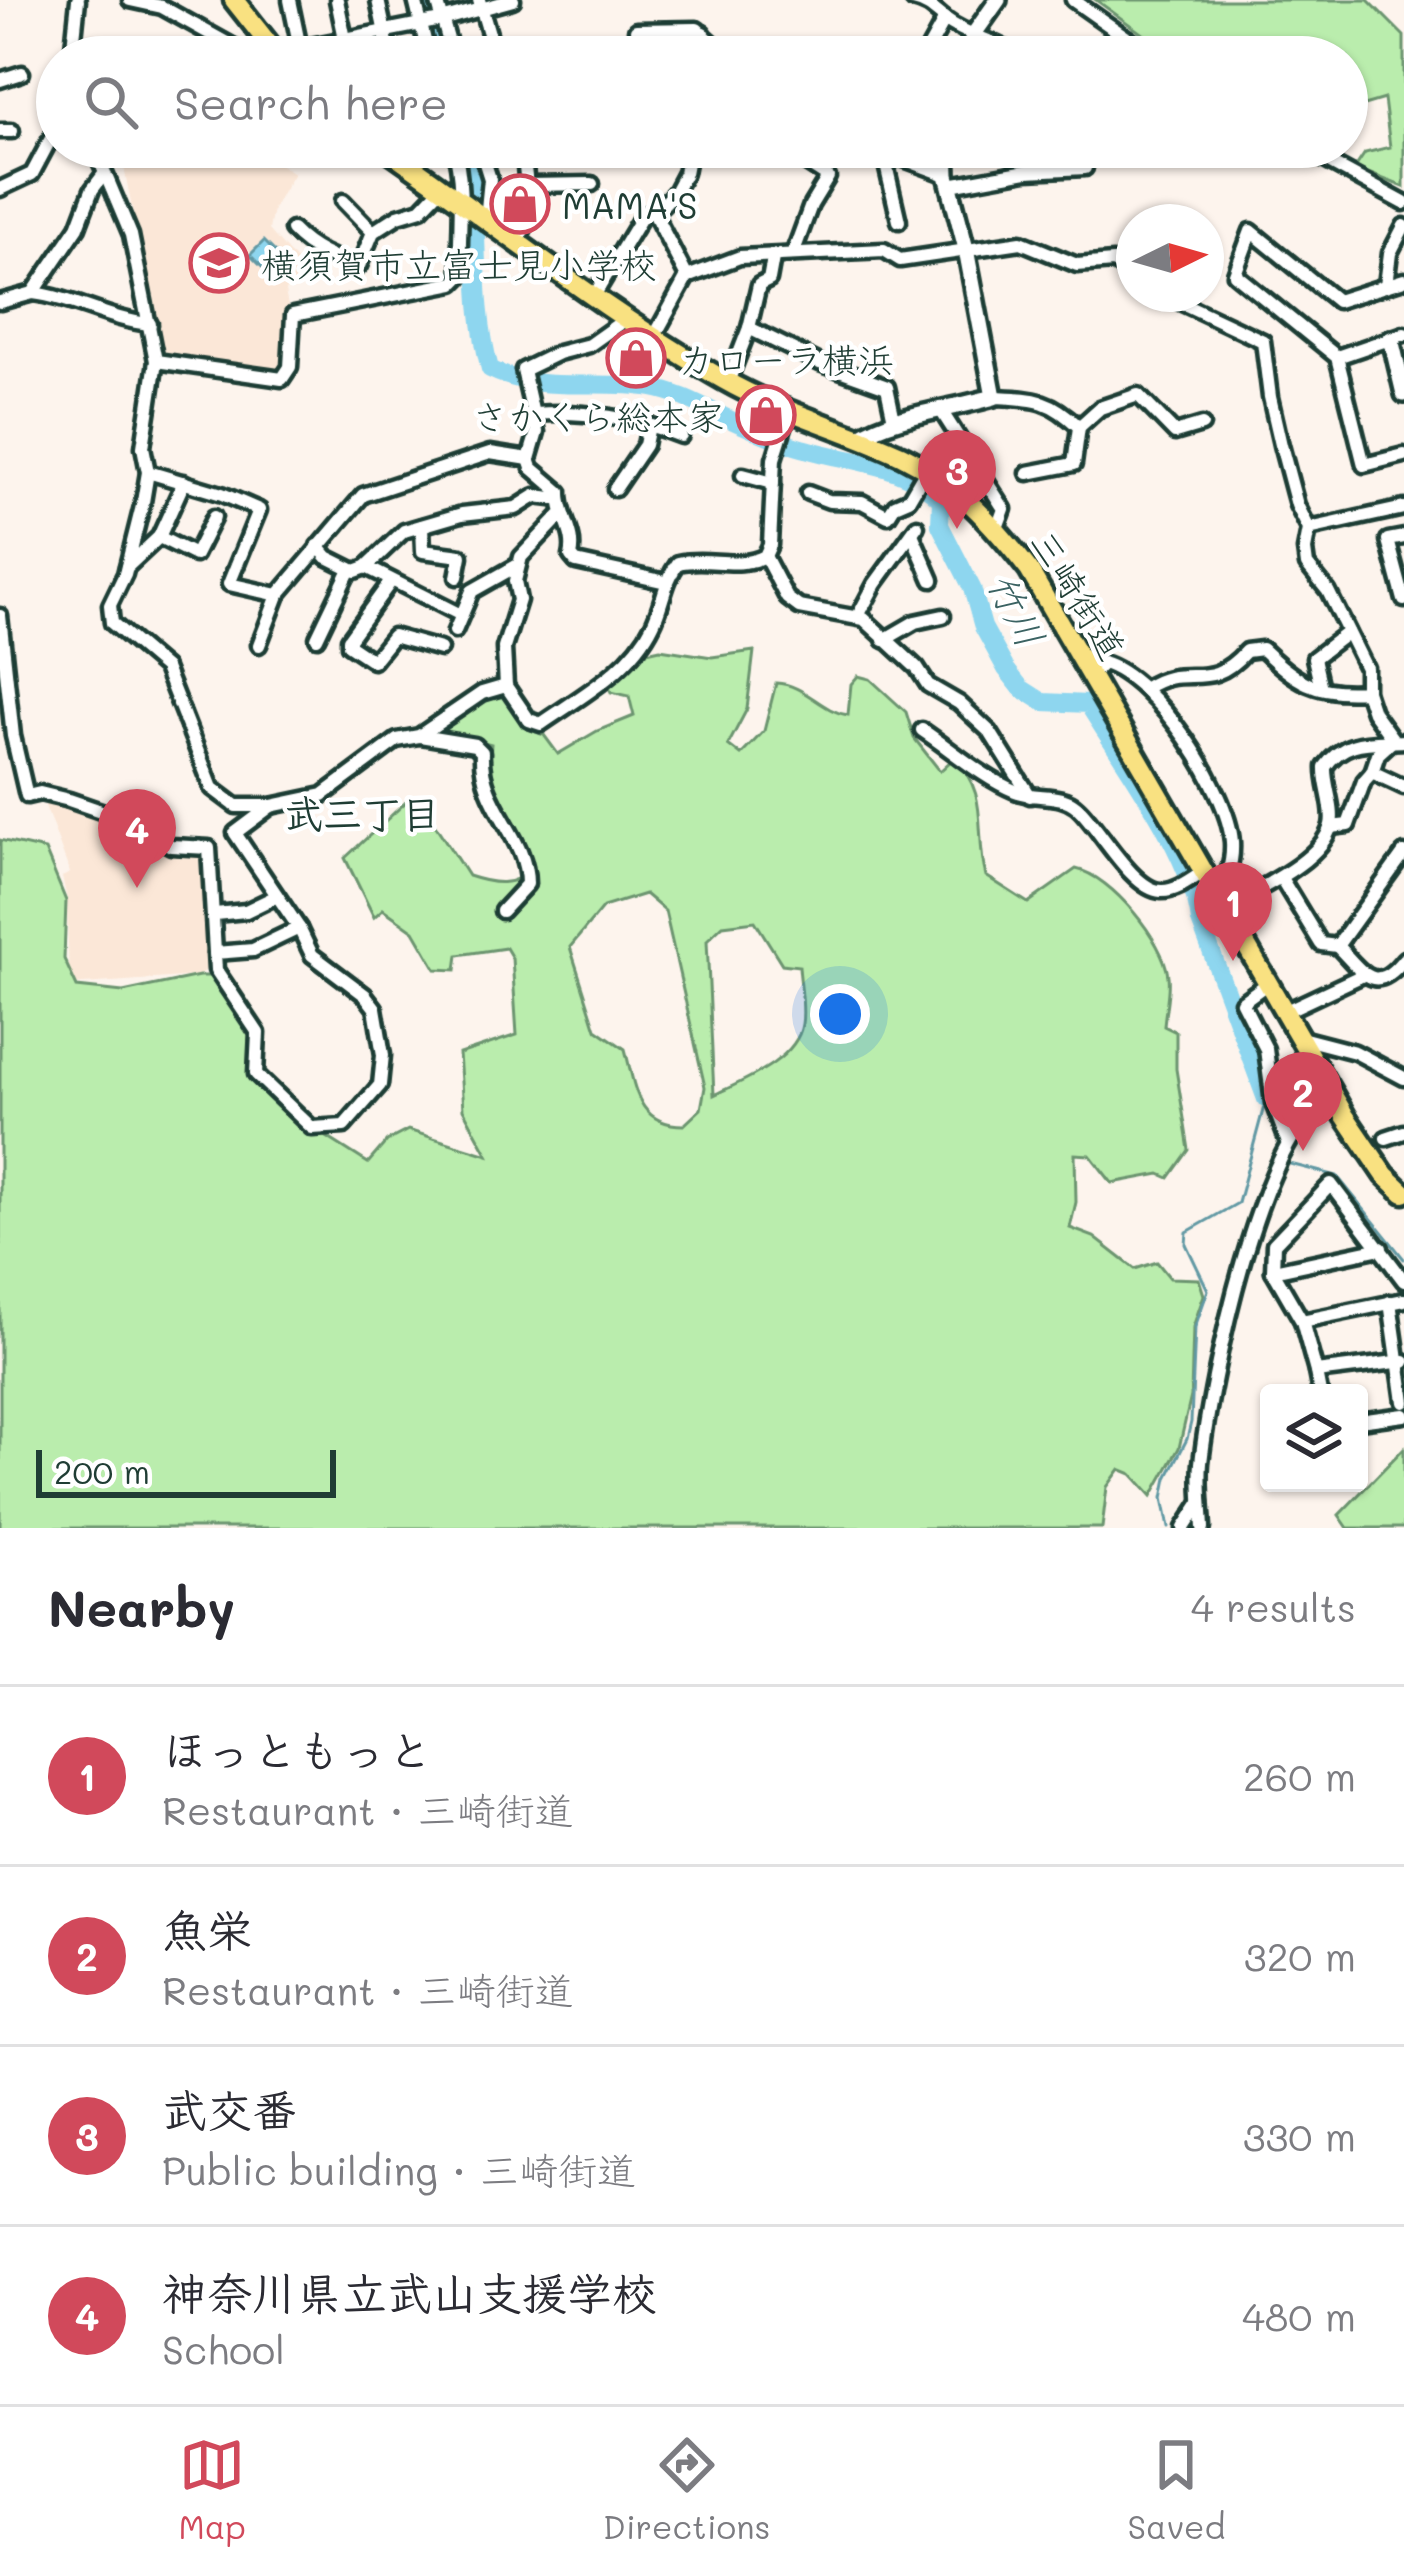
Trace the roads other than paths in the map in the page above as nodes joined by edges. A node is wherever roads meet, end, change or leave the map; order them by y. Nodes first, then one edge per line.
1 (78, 0) edge
2 (130, 0) edge
3 (234, 0) edge
4 (290, 0) edge
5 (337, 0) edge
6 (378, 0) edge
7 (416, 0) edge
8 (437, 0) edge
9 (513, 0) edge
10 (913, 0) edge
11 (998, 0) edge
12 (1072, 0) edge
13 (480, 5) edge
14 (441, 20) junction
15 (945, 20) junction
16 (420, 24) junction
17 (636, 30) dead end
18 (385, 31) junction
19 (703, 33) junction
20 (974, 34) junction
21 (74, 36) edge
22 (214, 36) edge
23 (265, 36) edge
24 (298, 36) edge
25 (344, 36) edge
26 (360, 36) edge
27 (386, 36) edge
28 (423, 36) edge
29 (446, 36) edge
30 (490, 36) edge
31 (702, 36) edge
32 (706, 36) edge
33 (936, 36) edge
34 (979, 36) edge
35 (1124, 36) edge
36 (22, 73) dead end
37 (0, 80) edge
38 (36, 166) edge
39 (102, 168) edge
40 (414, 168) edge
41 (457, 168) edge
42 (487, 168) edge
43 (525, 168) edge
44 (686, 168) edge
45 (814, 168) edge
46 (887, 168) edge
47 (926, 168) edge
48 (947, 168) edge
49 (1085, 168) edge
50 (1340, 168) edge
51 (104, 174) junction
52 (948, 180) junction
53 (592, 184) dead end
54 (527, 185) junction
55 (442, 187) junction
56 (0, 189) edge
57 (462, 201) junction
58 (343, 202) dead end
59 (1404, 203) edge
60 (653, 211) junction
61 (484, 217) junction
62 (899, 221) dead end
63 (1404, 226) edge
64 (292, 230) dead end
65 (374, 232) junction
66 (518, 241) junction
67 (966, 249) junction
68 (793, 254) junction
69 (773, 258) junction
70 (1116, 264) edge
71 (687, 277) junction
72 (1404, 280) edge
73 (1386, 285) junction
74 (33, 293) junction
75 (594, 296) junction
76 (0, 302) edge
77 (1202, 312) edge
78 (627, 318) junction
79 (150, 324) junction
80 (749, 328) junction
81 (1397, 336) edge
82 (654, 338) junction
83 (1337, 357) junction
84 (156, 361) junction
85 (728, 382) junction
86 (1404, 394) edge
87 (994, 397) junction
88 (789, 411) junction
89 (942, 412) junction
90 (535, 414) junction
91 (894, 420) junction
92 (1202, 425) dead end
93 (649, 426) junction
94 (1079, 427) junction
95 (681, 436) dead end
96 (859, 438) junction
97 (1404, 455) edge
98 (529, 459) junction
99 (926, 470) junction
100 (148, 472) junction
101 (1028, 473) dead end
102 (743, 475) dead end
103 (184, 482) junction
104 (773, 483) junction
105 (615, 489) dead end
106 (808, 493) dead end
107 (560, 499) junction
108 (1404, 508) edge
109 (560, 516) junction
110 (214, 517) dead end
111 (422, 526) junction
112 (997, 528) junction
113 (1309, 529) junction
114 (159, 537) junction
115 (1404, 537) edge
116 (318, 545) junction
117 (765, 556) junction
118 (518, 565) junction
119 (127, 567) junction
120 (366, 567) junction
121 (350, 569) junction
122 (457, 577) dead end
123 (932, 580) dead end
124 (391, 581) junction
125 (666, 582) junction
126 (278, 595) junction
127 (1404, 600) edge
128 (461, 615) junction
129 (0, 616) edge
130 (858, 616) junction
131 (943, 616) dead end
132 (455, 631) dead end
133 (1348, 632) junction
134 (316, 638) dead end
135 (884, 640) junction
136 (259, 645) dead end
137 (440, 649) dead end
138 (1091, 675) junction
139 (506, 686) junction
140 (1321, 688) junction
141 (1144, 689) junction
142 (1366, 691) junction
143 (922, 730) dead end
144 (419, 736) junction
145 (1396, 742) edge
146 (1372, 772) junction
147 (1404, 787) edge
148 (1030, 796) junction
149 (271, 806) junction
150 (1331, 827) junction
151 (1404, 853) edge
152 (1203, 872) junction
153 (1280, 878) junction
154 (277, 896) junction
155 (1220, 901) junction
156 (502, 911) dead end
157 (215, 914) junction
158 (299, 928) junction
159 (1337, 946) junction
160 (215, 953) junction
161 (1404, 961) edge
162 (1364, 974) junction
163 (1268, 983) junction
164 (1284, 1012) junction
165 (1301, 1039) junction
166 (1404, 1078) edge
167 (1332, 1095) junction
168 (1404, 1132) edge
169 (1386, 1138) dead end
170 (1288, 1143) junction
171 (1404, 1193) edge
172 (1381, 1248) junction
173 (1273, 1271) junction
174 (1404, 1281) edge
175 (1397, 1301) edge
176 (1302, 1321) junction
177 (1402, 1360) edge
178 (1316, 1372) junction
179 (1318, 1384) edge
180 (1404, 1402) edge
181 (1404, 1415) edge
182 (1368, 1420) edge
183 (1201, 1502) junction
184 (1184, 1528) edge
185 (1203, 1528) edge

1 - 21 street
2 - 22 street
3 - 23 main road
4 - 24 street
5 - 25 street
6 - 18 street
7 - 16 street
8 - 14 street
9 - 13 street
10 - 15 street
11 - 20 street
12 - 35 street
13 - 14 street
13 - 30 street
14 - 16 street
14 - 29 street
15 - 20 street
15 - 33 street
16 - 18 street
16 - 28 street
17 - 19 street
18 - 26 street
18 - 27 street
19 - 31 street
19 - 32 street
20 - 34 street
36 - 37 street
38 - 56 street
39 - 51 street
40 - 55 main road, 三崎街道
41 - 57 street
42 - 61 street
43 - 54 street
44 - 60 street
45 - 68 street
46 - 62 street
47 - 52 street
48 - 52 street
49 - 52 street
50 - 59 street
51 - 74 street
51 - 79 street
52 - 67 street
53 - 54 street
54 - 66 street
55 - 57 main road, 三崎街道
55 - 65 street
57 - 61 main road, 三崎街道
57 - 84 street
58 - 65 street
60 - 71 street
60 - 75 street
61 - 66 main road, 三崎街道
63 - 73 street
64 - 65 street
66 - 75 main road, 三崎街道
67 - 68 street
67 - 70 street
67 - 87 street
68 - 69 street
69 - 71 street
69 - 80 street
71 - 82 street
72 - 73 street
73 - 83 street
74 - 76 street
74 - 79 street
75 - 78 main road, 三崎街道
77 - 113 street
78 - 82 main road, 三崎街道
78 - 90 street
79 - 84 street
80 - 85 street
80 - 91 street
81 - 83 street
81 - 86 street
82 - 85 main road, 三崎街道
83 - 97 street
84 - 100 street
85 - 88 main road, 三崎街道
87 - 89 street
87 - 94 street
88 - 96 main road, 三崎街道
88 - 104 street
89 - 91 street
89 - 112 street
90 - 93 street
90 - 98 street
91 - 96 street
92 - 94 street
93 - 95 street
93 - 105 street
94 - 101 street
96 - 99 main road, 三崎街道
98 - 107 street
98 - 116 street
99 - 106 street
99 - 112 main road, 三崎街道
100 - 103 street
100 - 119 street
102 - 104 street
103 - 114 street
103 - 126 street
104 - 117 street
107 - 109 street
107 - 111 street
108 - 113 street
109 - 118 street
109 - 125 street
110 - 114 street
111 - 120 street
111 - 122 street
112 - 138 main road, 三崎街道
113 - 133 street
114 - 119 street
115 - 127 street
116 - 121 street
116 - 126 street
117 - 125 street
117 - 130 street
118 - 128 street
118 - 139 street
119 - 149 street
120 - 121 street
120 - 124 street
121 - 134 street
123 - 130 street
124 - 128 street
124 - 137 street
125 - 139 street
126 - 136 street
128 - 132 street
129 - 157 street
130 - 135 street
131 - 135 street
133 - 140 street
133 - 142 street
135 - 148 street
138 - 141 street
138 - 152 main road, 三崎街道
139 - 144 street
140 - 141 street
140 - 142 street
141 - 155 street
142 - 145 street
143 - 148 street
144 - 149 street
144 - 156 street
145 - 146 street
145 - 150 street
146 - 147 street
146 - 150 street
148 - 152 street
149 - 154 street
150 - 153 street
151 - 159 street
152 - 155 main road, 三崎街道
153 - 155 street
153 - 159 street
154 - 157 street
154 - 158 street
155 - 163 main road, 三崎街道
157 - 160 street
158 - 160 street
158 - 160 street
159 - 162 street
161 - 162 street
162 - 164 street
163 - 164 main road, 三崎街道
163 - 170 street
164 - 165 main road, 三崎街道
165 - 166 street
165 - 167 main road, 三崎街道
167 - 170 street
167 - 171 main road, 三崎街道
168 - 169 street
170 - 183 street
172 - 173 street
172 - 173 street
172 - 174 street
173 - 176 street
175 - 176 street
175 - 177 street
176 - 178 street
177 - 178 street
177 - 180 street
178 - 179 street
181 - 182 street
183 - 184 street
183 - 185 street

